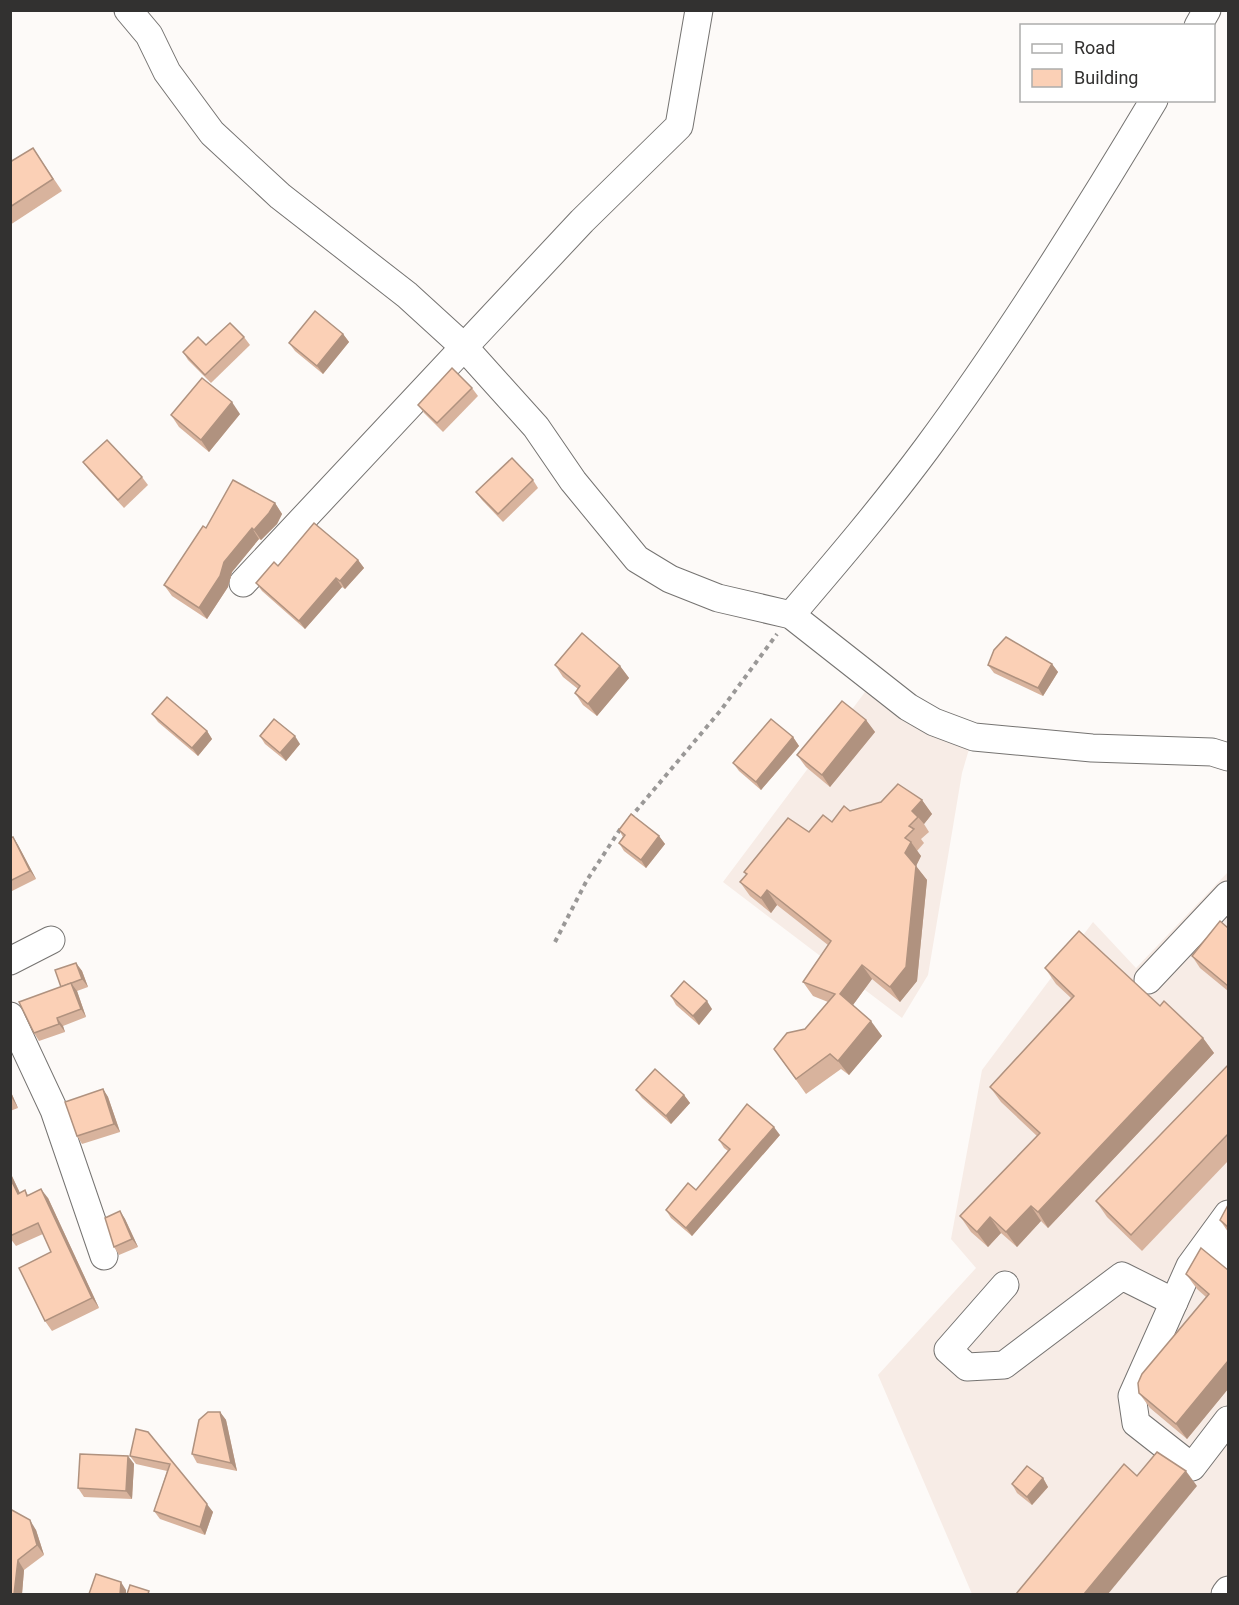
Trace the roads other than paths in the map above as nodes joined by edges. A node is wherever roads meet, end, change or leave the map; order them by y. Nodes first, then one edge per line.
1 (128, 10) edge
2 (699, 10) edge
3 (1207, 10) edge
4 (1199, 24) edge
5 (1153, 102) edge
6 (464, 347) junction
7 (243, 583) dead end
8 (791, 615) junction
9 (1228, 757) edge
10 (1228, 895) edge
11 (51, 940) dead end
12 (10, 961) edge
13 (1148, 980) dead end
14 (10, 1016) edge
15 (1228, 1214) edge
16 (1219, 1248) edge
17 (104, 1256) dead end
18 (1005, 1285) dead end
19 (1174, 1302) junction
20 (1228, 1420) edge
21 (1228, 1590) edge
22 (1225, 1594) edge

1 - 6 street
2 - 6 street
3 - 4 street
5 - 8 street
6 - 7 street
6 - 8 street
8 - 9 street
10 - 13 street
11 - 12 street
14 - 17 street
15 - 16 street
16 - 19 street
18 - 19 street
19 - 20 street
21 - 22 street

